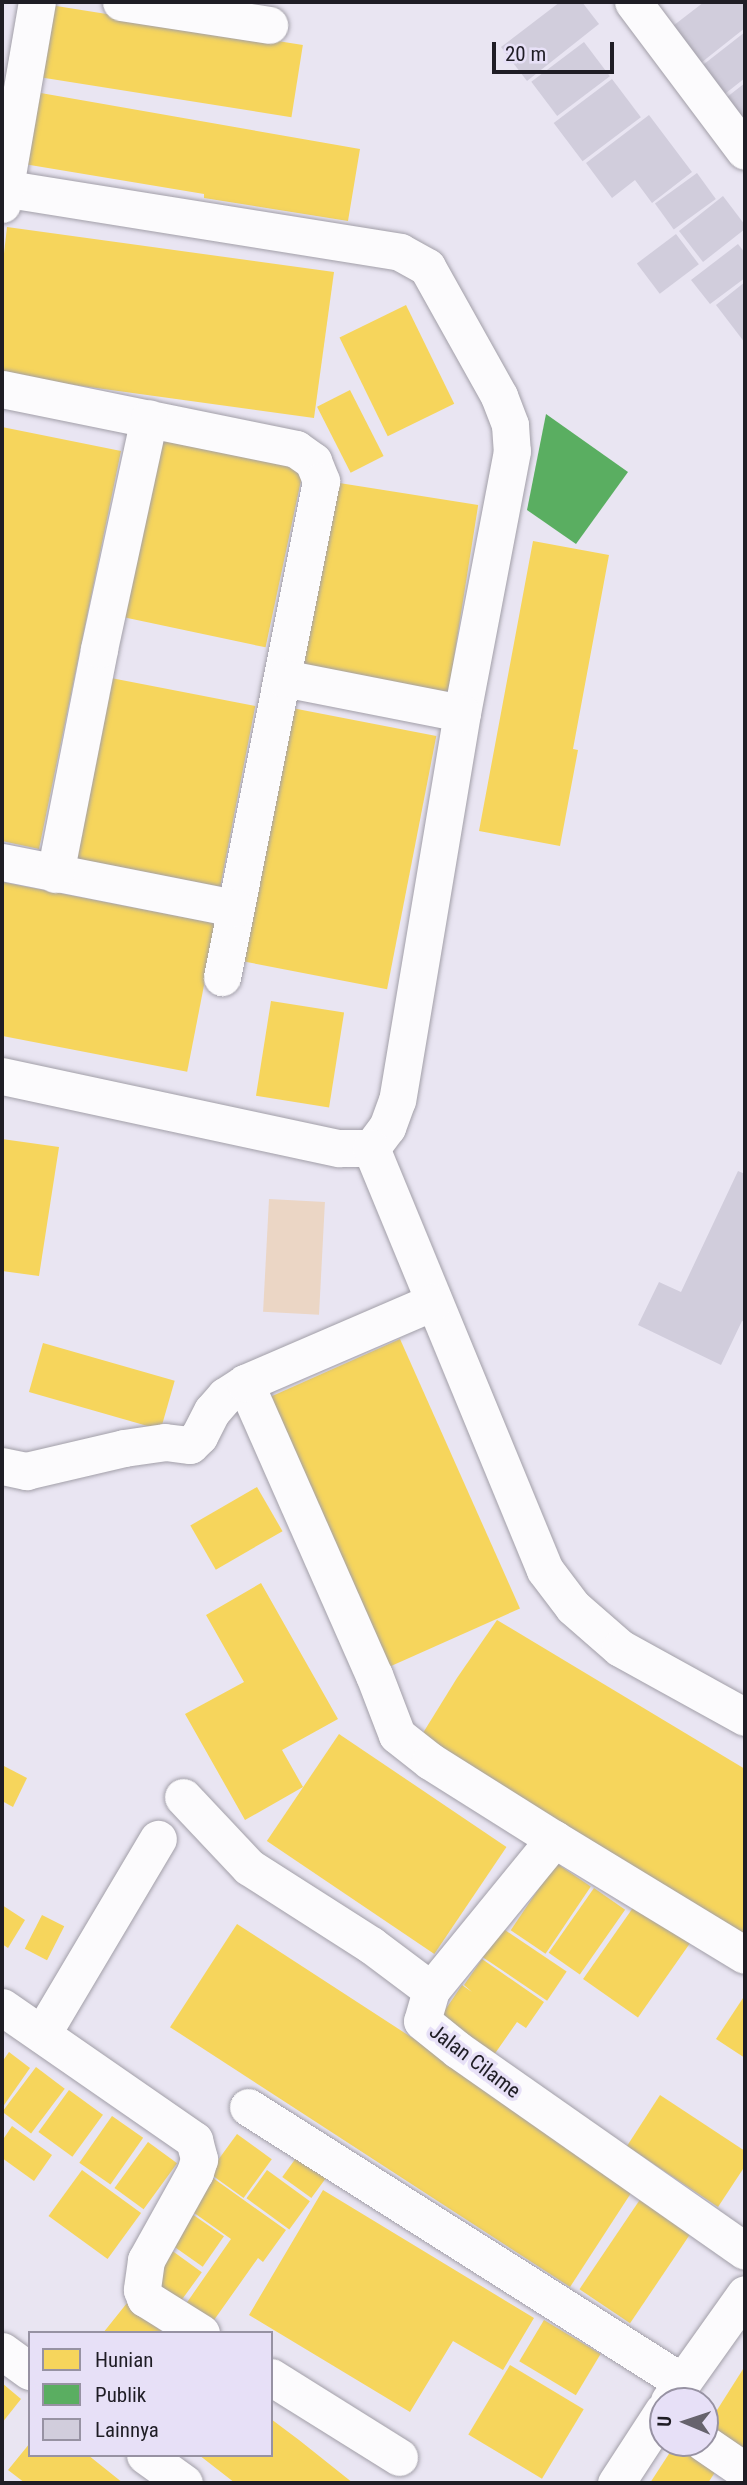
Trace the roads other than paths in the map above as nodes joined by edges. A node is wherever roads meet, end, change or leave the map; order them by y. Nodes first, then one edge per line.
1 (37, 2) edge
2 (121, 2) edge
3 (632, 2) edge
4 (270, 25) dead end
5 (745, 152) edge
6 (3, 193) edge
7 (2, 389) edge
8 (149, 418) junction
9 (283, 678) junction
10 (463, 713) junction
11 (2, 862) edge
12 (55, 874) junction
13 (235, 908) junction
14 (222, 977) dead end
15 (2, 1076) edge
16 (371, 1149) junction
17 (433, 1302) junction
18 (244, 1383) junction
19 (2, 1466) edge
20 (745, 1717) edge
21 (183, 1797) dead end
22 (158, 1839) dead end
23 (554, 1839) junction
24 (745, 1955) edge
25 (431, 1990) junction
26 (2, 2007) edge
27 (42, 2034) junction
28 (248, 2108) dead end
29 (745, 2251) edge
30 (745, 2294) edge
31 (198, 2331) edge
32 (2, 2351) edge
33 (28, 2370) edge
34 (273, 2378) edge
35 (680, 2387) edge
36 (649, 2392) edge
37 (649, 2434) edge
38 (719, 2453) edge
39 (148, 2457) edge
40 (400, 2457) dead end
41 (745, 2471) edge
42 (184, 2483) edge
43 (616, 2483) edge

1 - 6 street
2 - 4 street
3 - 5 street
6 - 10 street
7 - 8 street
8 - 9 street
8 - 12 street
9 - 10 street
9 - 13 street
10 - 16 street
11 - 12 street
12 - 13 street
13 - 14 street
15 - 16 street
16 - 17 street
17 - 18 street
17 - 20 street
18 - 19 street
18 - 23 street
21 - 25 street, Jalan Cilame
22 - 27 street
23 - 24 street
23 - 25 street
25 - 29 street, Jalan Cilame
26 - 27 street
27 - 31 street
28 - 36 street
30 - 35 street
32 - 33 street
34 - 40 street
37 - 43 street
38 - 41 street
39 - 42 street

